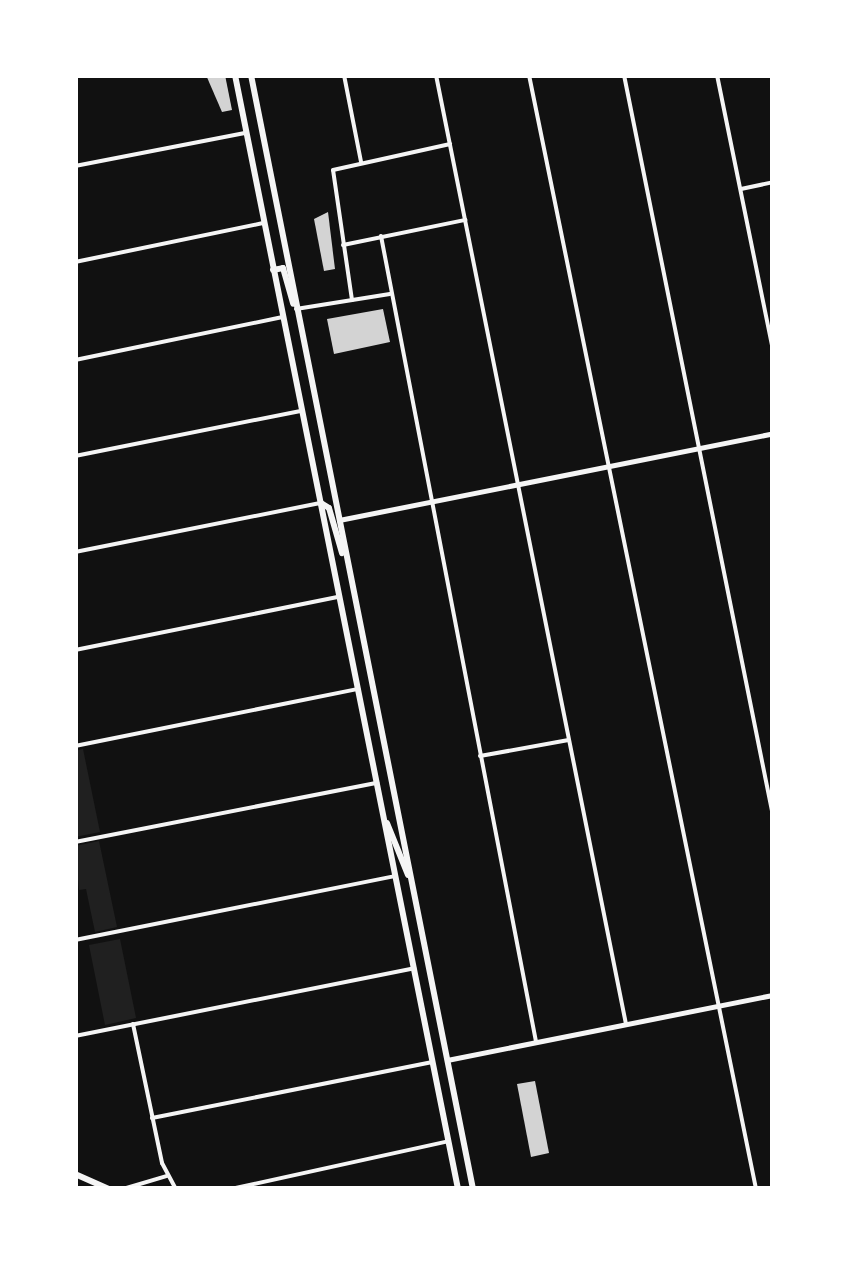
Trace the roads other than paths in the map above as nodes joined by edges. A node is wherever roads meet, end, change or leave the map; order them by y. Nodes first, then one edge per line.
1 (235, 75) edge
2 (251, 75) edge
3 (344, 75) edge
4 (436, 75) edge
5 (528, 75) edge
6 (624, 75) edge
7 (717, 75) edge
8 (245, 132) junction
9 (450, 144) junction
10 (361, 162) junction
11 (75, 166) edge
12 (773, 182) edge
13 (741, 189) junction
14 (465, 220) junction
15 (263, 224) junction
16 (380, 236) junction
17 (344, 245) junction
18 (75, 262) edge
19 (273, 270) junction
20 (390, 294) junction
21 (352, 300) junction
22 (296, 308) junction
23 (283, 317) junction
24 (773, 350) edge
25 (75, 360) edge
26 (302, 411) junction
27 (773, 433) edge
28 (698, 448) junction
29 (75, 456) edge
30 (608, 466) junction
31 (518, 484) junction
32 (429, 502) junction
33 (320, 503) junction
34 (339, 520) junction
35 (75, 552) edge
36 (344, 552) junction
37 (339, 597) junction
38 (75, 650) edge
39 (358, 688) junction
40 (570, 740) junction
41 (75, 746) edge
42 (480, 756) junction
43 (377, 783) junction
44 (773, 816) edge
45 (386, 822) junction
46 (76, 842) edge
47 (395, 876) junction
48 (412, 880) junction
49 (75, 940) edge
50 (414, 968) junction
51 (773, 995) edge
52 (718, 1006) junction
53 (133, 1024) junction
54 (626, 1024) junction
55 (75, 1036) edge
56 (536, 1042) junction
57 (447, 1060) junction
58 (432, 1062) junction
59 (152, 1118) junction
60 (449, 1141) junction
61 (75, 1174) edge
62 (168, 1176) junction
63 (109, 1189) edge
64 (123, 1189) edge
65 (176, 1189) edge
66 (231, 1189) edge
67 (458, 1189) edge
68 (473, 1189) edge
69 (756, 1189) edge

1 - 8 main road
2 - 22 main road
3 - 10 street
4 - 9 street
5 - 30 street
6 - 28 street
7 - 13 street
8 - 11 street
8 - 15 main road
9 - 10 street
9 - 14 street
10 - 17 street
12 - 13 street
13 - 24 street
14 - 16 street
14 - 31 street
15 - 18 street
15 - 19 main road
16 - 17 street
16 - 20 street
17 - 21 street
19 - 22 main road
19 - 23 main road
20 - 21 street
20 - 32 street
21 - 22 street
22 - 34 main road
23 - 25 street
23 - 26 main road
26 - 29 street
26 - 33 main road
27 - 28 street
28 - 30 street
28 - 44 street
30 - 31 street
30 - 52 street
31 - 32 street
31 - 40 street
32 - 34 street
32 - 42 street
33 - 35 street
33 - 36 main road
33 - 37 main road
34 - 36 main road
36 - 48 main road
37 - 38 street
37 - 39 main road
39 - 41 street
39 - 43 main road
40 - 42 street
40 - 54 street
42 - 56 street
43 - 45 main road
43 - 46 street
45 - 47 main road
45 - 48 main road
47 - 49 street
47 - 50 main road
48 - 57 main road
50 - 53 street
50 - 58 main road
51 - 52 street
52 - 54 street
52 - 69 street
53 - 55 street
53 - 59 street
54 - 56 street
56 - 57 street
57 - 68 main road
58 - 59 street
58 - 60 main road
59 - 62 street
60 - 66 street
60 - 67 main road
61 - 63 main road
62 - 64 street
62 - 65 street

